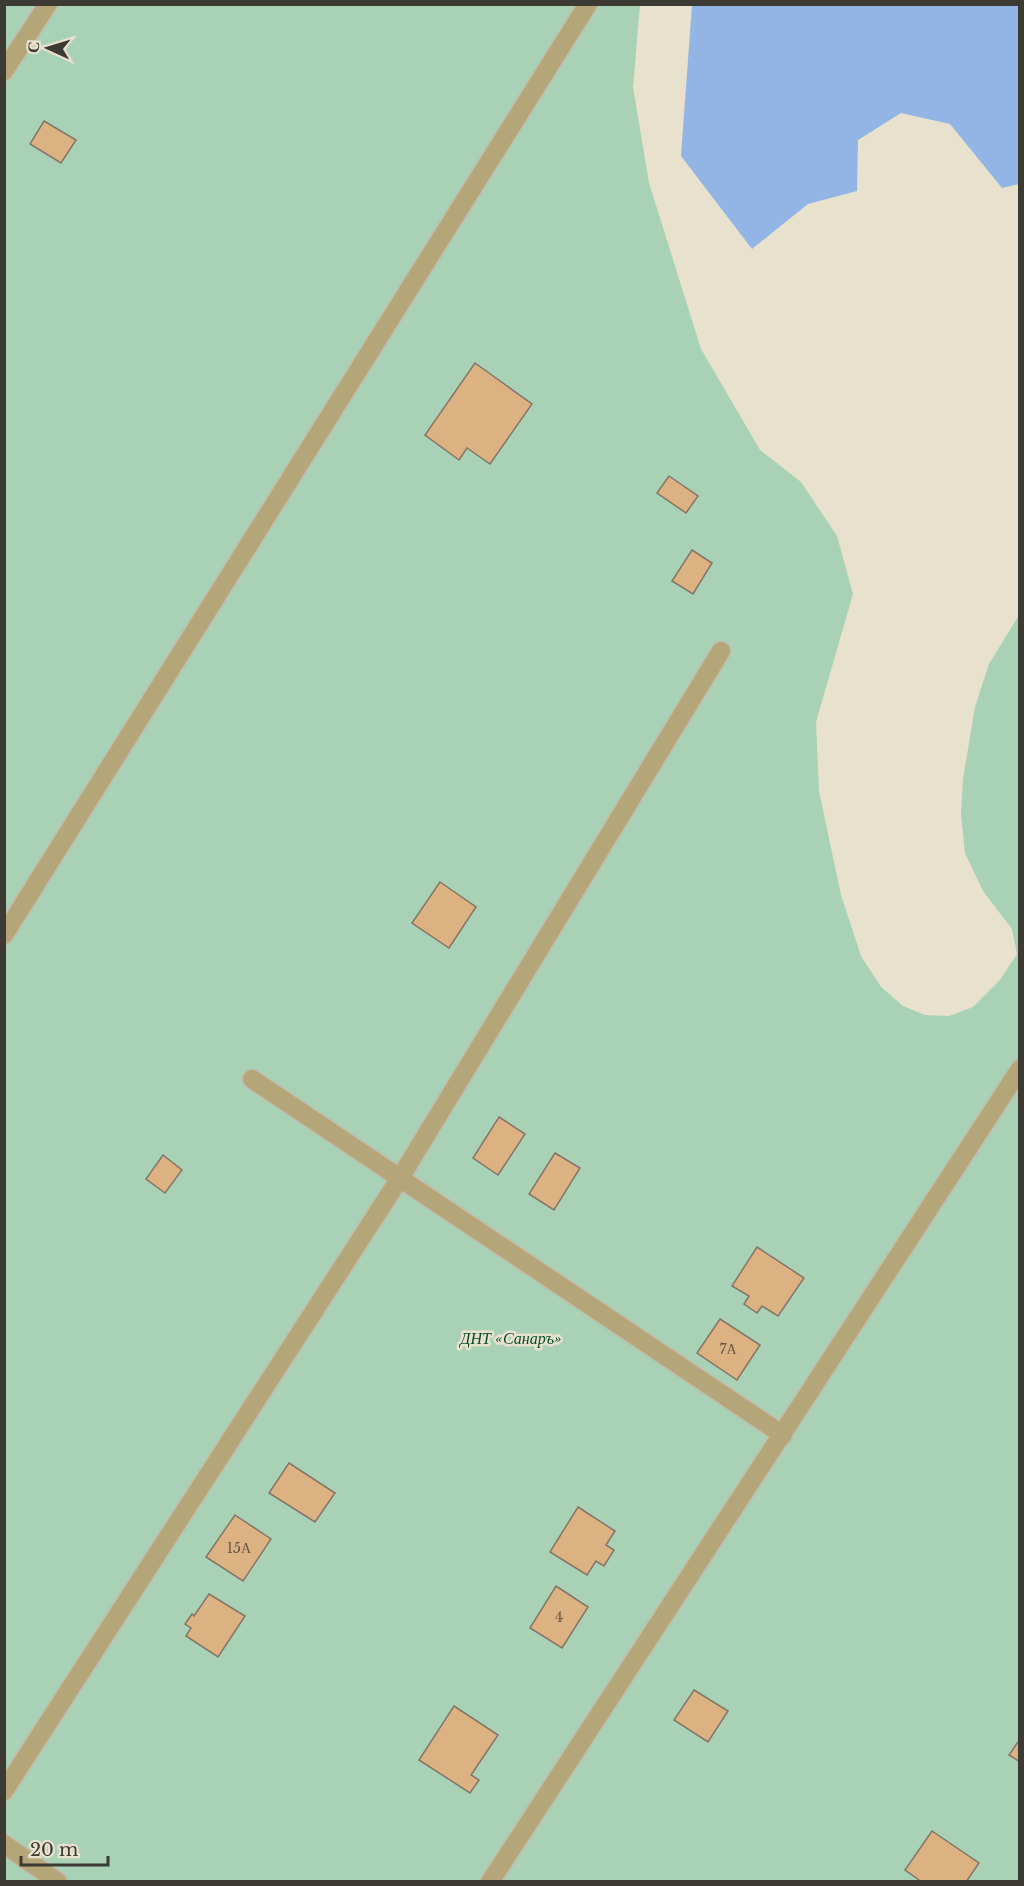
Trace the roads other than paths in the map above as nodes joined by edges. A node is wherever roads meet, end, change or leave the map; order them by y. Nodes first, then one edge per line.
1 (48, 4) edge
2 (588, 4) edge
3 (4, 71) edge
4 (721, 651) dead end
5 (6, 931) edge
6 (1020, 1069) edge
7 (252, 1079) dead end
8 (399, 1178) junction
9 (783, 1435) junction
10 (4, 1791) edge
11 (4, 1844) edge
12 (57, 1881) edge
13 (490, 1881) edge

1 - 3 street
2 - 5 street
4 - 8 street
6 - 9 street
7 - 8 street
8 - 9 street
8 - 10 street
9 - 13 street
11 - 12 street

